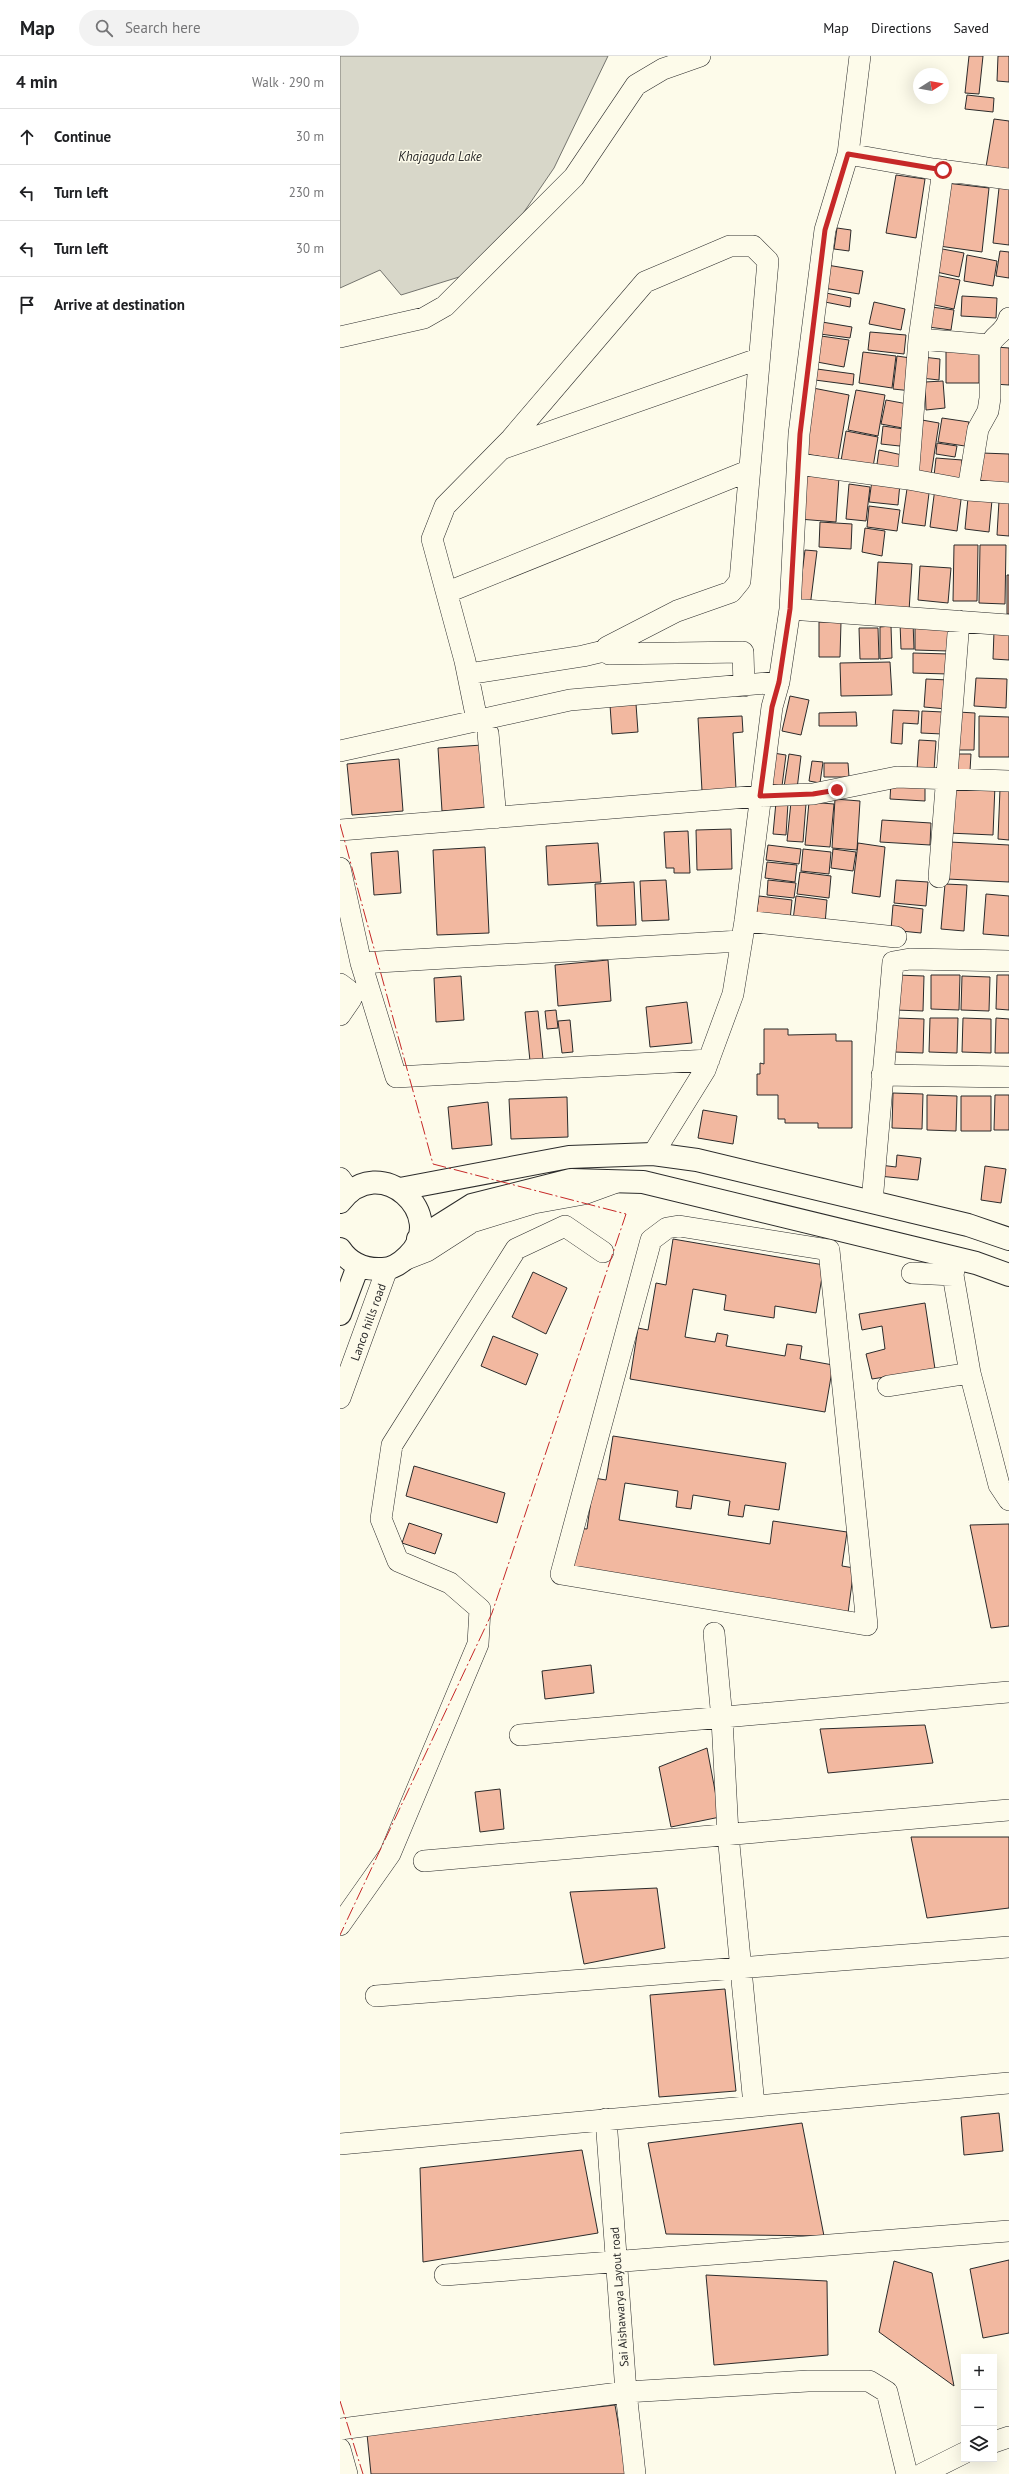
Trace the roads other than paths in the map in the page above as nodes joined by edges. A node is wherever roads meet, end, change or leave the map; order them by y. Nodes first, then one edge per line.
1 (700, 56) edge
2 (860, 56) edge
3 (848, 154) junction
4 (943, 170) junction
5 (1009, 179) edge
6 (1009, 318) edge
7 (340, 337) edge
8 (919, 340) junction
9 (990, 345) junction
10 (758, 359) junction
11 (502, 449) junction
12 (798, 464) junction
13 (748, 471) junction
14 (908, 479) junction
15 (968, 490) junction
16 (1009, 493) edge
17 (448, 592) junction
18 (790, 609) junction
19 (959, 621) junction
20 (1009, 625) edge
21 (608, 650) junction
22 (468, 674) junction
23 (779, 682) junction
24 (744, 686) junction
25 (482, 727) junction
26 (340, 751) edge
27 (948, 777) junction
28 (1009, 781) edge
29 (760, 796) junction
30 (496, 818) junction
31 (340, 830) edge
32 (340, 868) edge
33 (939, 877) dead end
34 (745, 921) junction
35 (896, 937) dead end
36 (740, 941) junction
37 (1009, 961) edge
38 (361, 963) junction
39 (340, 984) edge
40 (340, 1015) edge
41 (709, 1060) junction
42 (882, 1074) junction
43 (1009, 1077) edge
44 (653, 1154) junction
45 (618, 1181) junction
46 (400, 1189) junction
47 (343, 1191) edge
48 (579, 1195) junction
49 (872, 1202) junction
50 (745, 1206) junction
51 (767, 1211) junction
52 (565, 1226) junction
53 (739, 1236) junction
54 (418, 1239) junction
55 (762, 1239) junction
56 (1009, 1239) edge
57 (340, 1250) edge
58 (603, 1252) dead end
59 (396, 1264) junction
60 (358, 1266) junction
61 (955, 1267) junction
62 (912, 1273) dead end
63 (1009, 1275) edge
64 (340, 1314) edge
65 (970, 1372) junction
66 (888, 1386) dead end
67 (340, 1398) edge
68 (1009, 1500) edge
69 (714, 1633) dead end
70 (1009, 1692) edge
71 (722, 1719) junction
72 (520, 1735) dead end
73 (1009, 1810) edge
74 (728, 1834) junction
75 (424, 1861) dead end
76 (340, 1925) edge
77 (1009, 1947) edge
78 (739, 1966) junction
79 (376, 1996) dead end
80 (1009, 2083) edge
81 (754, 2105) junction
82 (606, 2119) junction
83 (340, 2144) edge
84 (1009, 2231) edge
85 (616, 2263) junction
86 (445, 2276) dead end
87 (626, 2392) junction
88 (340, 2429) edge
89 (1009, 2437) edge
90 (997, 2441) edge
91 (340, 2449) edge
92 (961, 2454) edge
93 (347, 2474) edge
94 (635, 2474) edge
95 (907, 2474) edge
96 (922, 2474) edge

1 - 7 street
2 - 3 street
3 - 4 street
3 - 12 street
4 - 5 street
4 - 8 street
6 - 9 street
8 - 9 street
8 - 14 street
9 - 15 street
10 - 11 street
10 - 11 street
10 - 13 street
11 - 17 street
12 - 14 street
12 - 18 street
13 - 17 street
13 - 21 street
14 - 15 street
15 - 16 street
17 - 22 street
18 - 19 street
18 - 23 street
19 - 20 street
19 - 27 street
21 - 22 street
21 - 24 street
22 - 25 street
23 - 24 street
23 - 29 street
24 - 25 street
25 - 26 street
25 - 30 street
27 - 28 street
27 - 29 street
27 - 33 street
29 - 30 street
29 - 34 street
30 - 31 street
32 - 38 street
34 - 35 street
34 - 36 street
36 - 38 street
36 - 41 street
37 - 42 street
38 - 41 street
39 - 40 street
41 - 44 street
42 - 43 street
42 - 49 street
44 - 46 main road
44 - 49 main road
45 - 48 street
45 - 50 main road
45 - 54 main road
46 - 47 main road
46 - 54 main road
48 - 52 street
48 - 59 street
49 - 56 main road
50 - 51 main road
50 - 53 street
51 - 55 street
51 - 61 main road
52 - 58 street
52 - 76 street
53 - 55 street
53 - 55 street
54 - 59 main road
57 - 60 main road
59 - 60 main road
59 - 67 street, Lanco hills road
60 - 64 main road
61 - 62 street
61 - 63 main road
61 - 65 street
65 - 66 street
65 - 68 street
69 - 71 street
70 - 71 street
71 - 72 street
71 - 74 street
73 - 74 street
74 - 75 street
74 - 78 street
77 - 78 street
78 - 79 street
78 - 81 street
80 - 81 street
81 - 82 street
82 - 83 street
82 - 85 street, Sai Aishawarya Layout road
84 - 85 street
85 - 86 street
85 - 87 street, Sai Aishawarya Layout road
87 - 88 street
87 - 94 street, Sai Aishawarya Layout road
87 - 95 street
89 - 90 street
91 - 93 street
92 - 96 street

